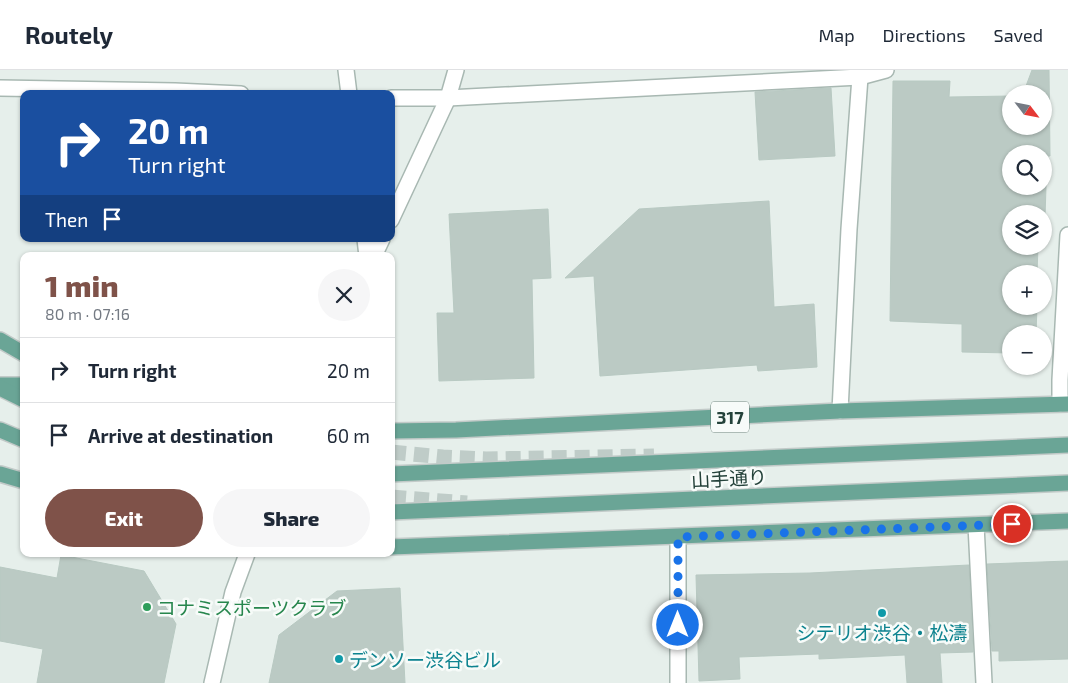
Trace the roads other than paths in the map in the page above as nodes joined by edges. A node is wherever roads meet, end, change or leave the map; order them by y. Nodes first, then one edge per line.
1 (346, 70) edge
2 (456, 70) edge
3 (886, 70) edge
4 (858, 73) edge
5 (0, 88) edge
6 (117, 90) edge
7 (348, 90) edge
8 (395, 98) edge
9 (448, 98) junction
10 (395, 211) edge
11 (1068, 235) edge
12 (0, 340) edge
13 (20, 352) edge
14 (20, 385) edge
15 (0, 387) edge
16 (20, 398) edge
17 (1064, 404) edge
18 (840, 411) junction
19 (0, 430) edge
20 (395, 431) edge
21 (20, 438) edge
22 (1068, 445) edge
23 (0, 474) edge
24 (395, 474) edge
25 (20, 481) edge
26 (1068, 483) edge
27 (395, 512) edge
28 (1068, 521) edge
29 (976, 525) junction
30 (678, 537) junction
31 (395, 546) edge
32 (246, 557) edge
33 (212, 683) edge
34 (678, 683) edge
35 (984, 683) edge

1 - 7 street
2 - 9 street
3 - 4 street
4 - 9 street
4 - 18 street
5 - 6 street
8 - 9 street
9 - 10 street
11 - 17 street
12 - 13 main road
14 - 15 main road
15 - 16 main road
17 - 18 main road, 317
18 - 20 main road, 317
19 - 21 main road
22 - 24 main road, 山手通り / 317
23 - 25 main road
26 - 27 main road, 山手通り
28 - 29 main road
29 - 30 main road
29 - 35 street
30 - 31 main road
30 - 34 street
32 - 33 street

